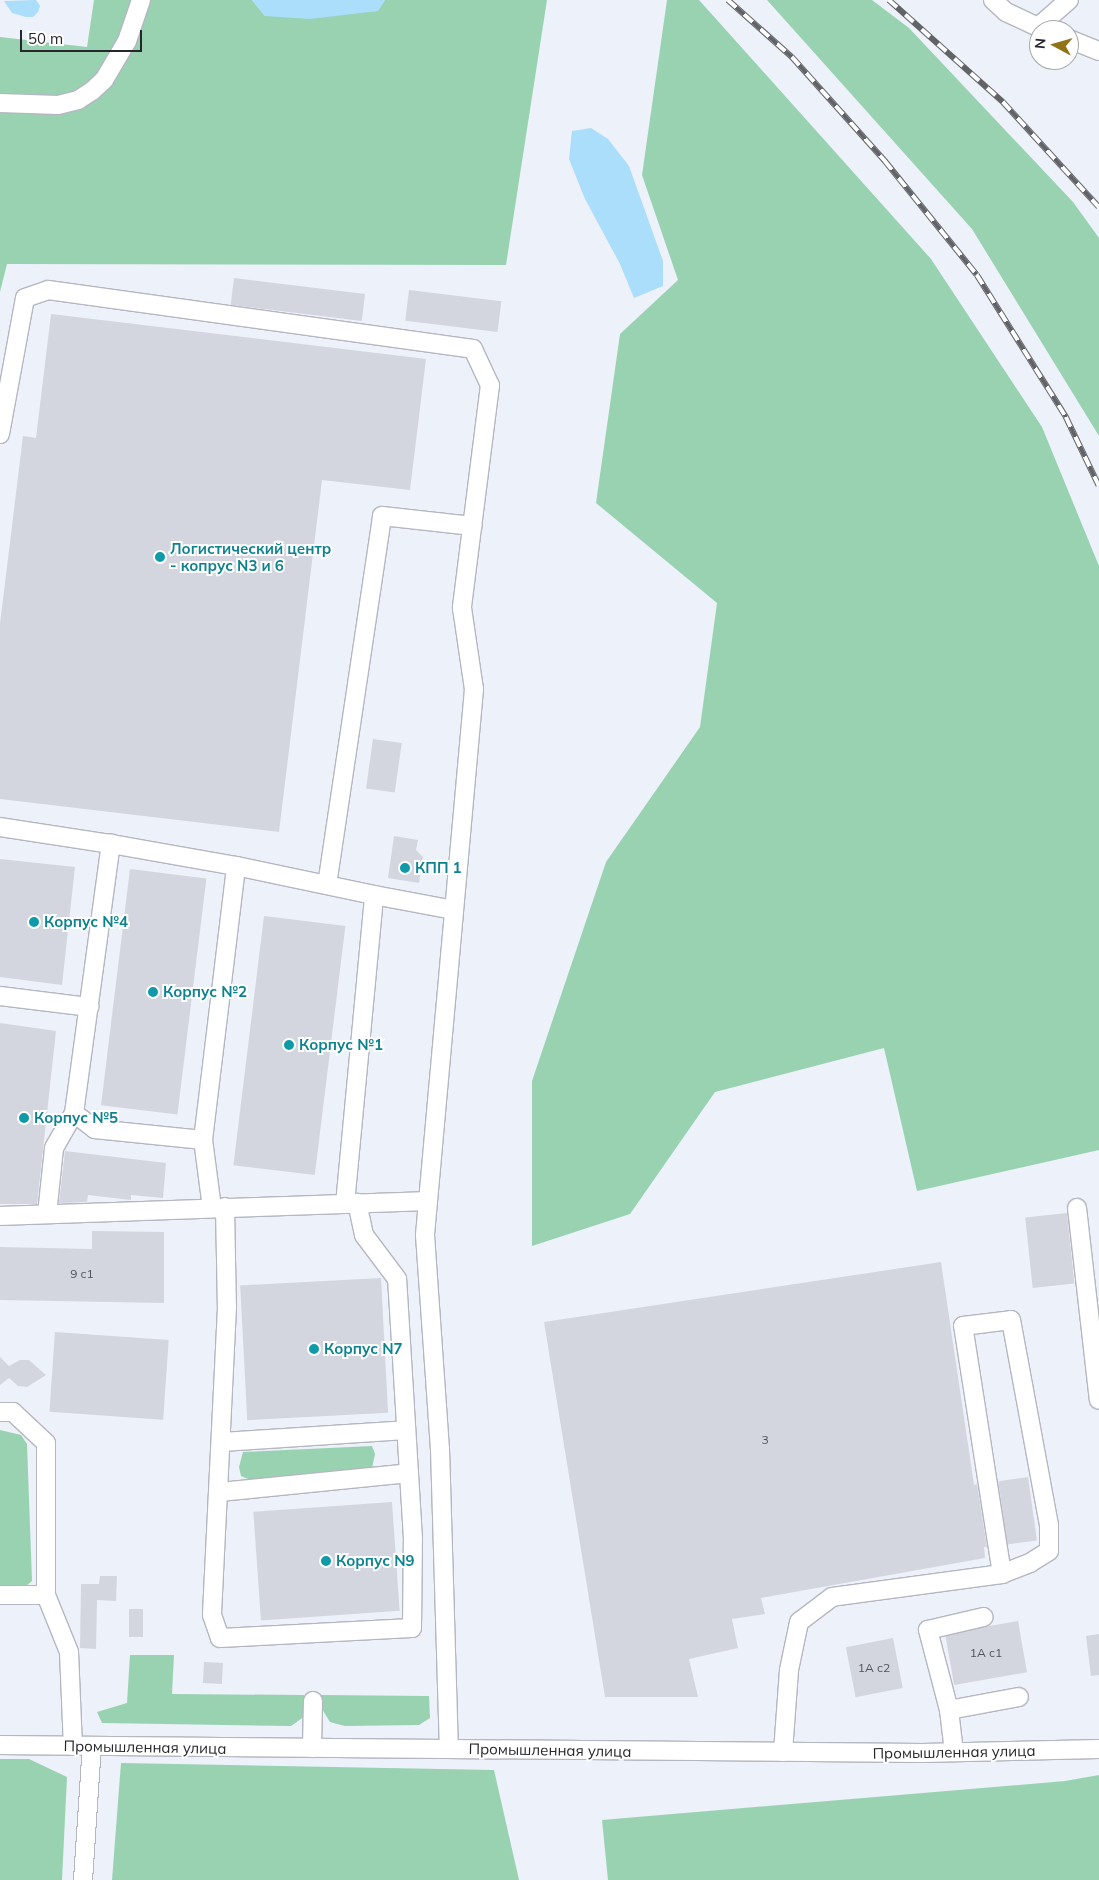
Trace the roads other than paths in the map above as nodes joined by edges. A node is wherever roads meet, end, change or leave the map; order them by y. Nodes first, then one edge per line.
1 (141, 0) edge
2 (993, 0) edge
3 (1069, 0) edge
4 (1050, 20) edge
5 (1029, 23) edge
6 (1079, 43) edge
7 (1099, 51) edge
8 (0, 104) edge
9 (0, 434) edge
10 (472, 526) junction
11 (0, 827) edge
12 (111, 844) junction
13 (236, 866) junction
14 (327, 885) junction
15 (374, 895) junction
16 (454, 910) junction
17 (0, 996) edge
18 (89, 1007) junction
19 (74, 1113) junction
20 (203, 1140) junction
21 (428, 1201) junction
22 (351, 1204) junction
23 (219, 1208) junction
24 (1077, 1208) dead end
25 (48, 1214) junction
26 (0, 1216) edge
27 (1099, 1400) edge
28 (0, 1412) edge
29 (406, 1430) junction
30 (222, 1442) junction
31 (409, 1473) junction
32 (220, 1492) junction
33 (1002, 1574) junction
34 (0, 1595) edge
35 (46, 1595) junction
36 (984, 1617) dead end
37 (1019, 1697) dead end
38 (313, 1701) dead end
39 (949, 1710) junction
40 (0, 1745) edge
41 (73, 1746) junction
42 (92, 1746) junction
43 (312, 1748) junction
44 (449, 1749) junction
45 (1099, 1749) edge
46 (783, 1752) junction
47 (954, 1752) junction
48 (84, 1880) edge

1 - 8 street
2 - 5 street
3 - 4 street
6 - 7 street
9 - 10 street
10 - 14 street
10 - 16 street
11 - 12 street
12 - 13 street
12 - 18 street
13 - 14 street
13 - 20 street
14 - 15 street
15 - 16 street
15 - 22 street
16 - 21 street
17 - 18 street
18 - 19 street
19 - 20 street
19 - 25 street
20 - 23 street
21 - 22 street
21 - 44 street
22 - 23 street
22 - 29 street
23 - 25 street
23 - 30 street
24 - 27 street
25 - 26 street
28 - 35 street
29 - 30 street
29 - 31 street
30 - 32 street
31 - 32 street
31 - 32 street
33 - 33 street
33 - 46 street
34 - 35 street
35 - 41 street
36 - 39 street
37 - 39 street
38 - 43 street
39 - 47 street
40 - 41 street, Промышленная улица
41 - 42 street, Промышленная улица
42 - 43 street, Промышленная улица
42 - 48 street
43 - 44 street, Промышленная улица
44 - 46 street, Промышленная улица
45 - 47 street, Промышленная улица
46 - 47 street, Промышленная улица

